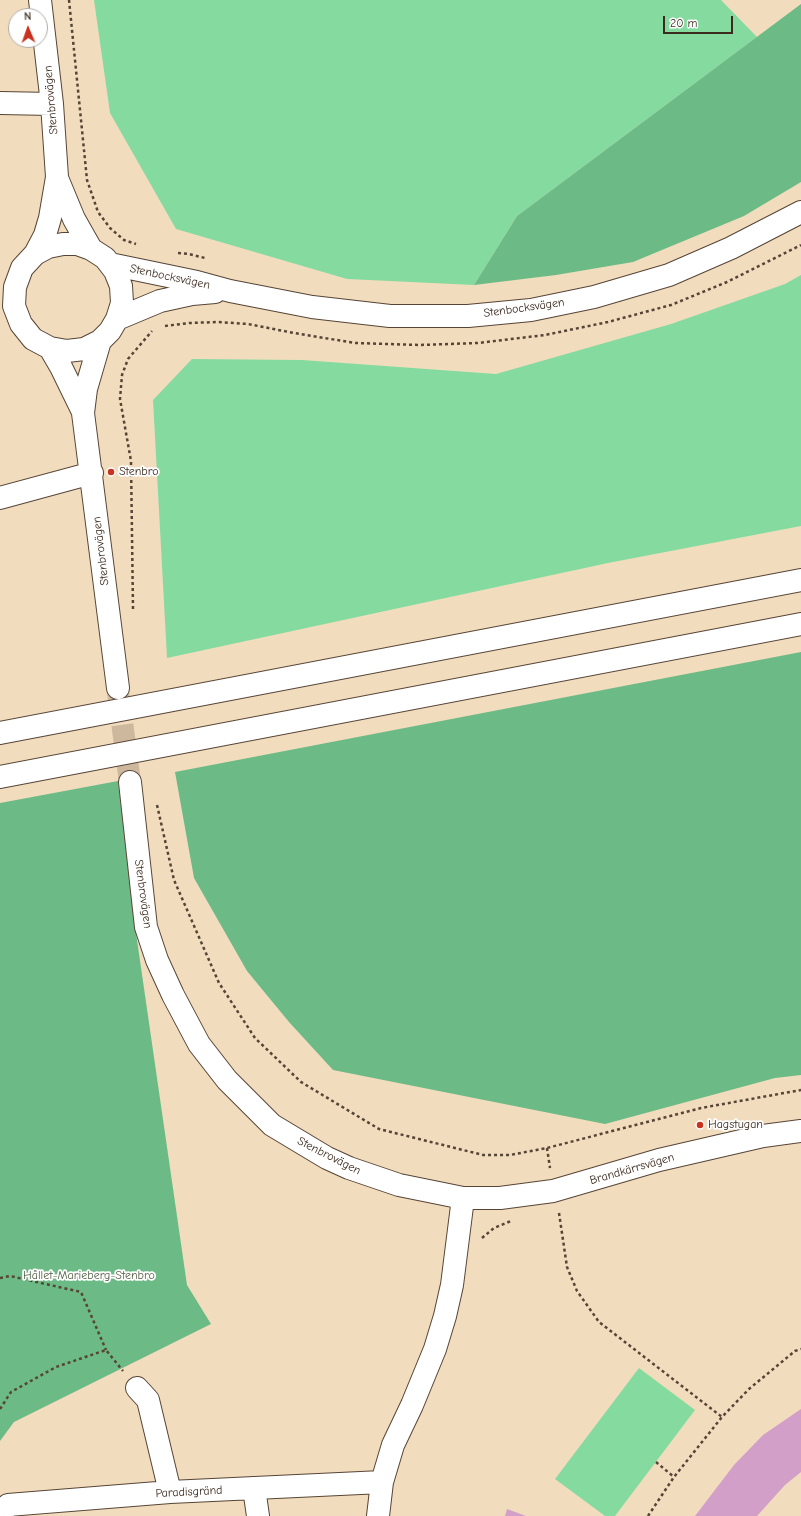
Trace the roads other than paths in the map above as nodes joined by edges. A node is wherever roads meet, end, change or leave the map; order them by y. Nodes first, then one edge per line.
1 (40, 0) edge
2 (0, 103) edge
3 (52, 104) junction
4 (56, 177) junction
5 (801, 212) edge
6 (92, 249) junction
7 (35, 254) junction
8 (110, 264) junction
9 (230, 291) junction
10 (117, 319) junction
11 (100, 341) junction
12 (50, 348) junction
13 (83, 413) junction
14 (92, 473) junction
15 (0, 498) edge
16 (801, 580) edge
17 (801, 624) edge
18 (118, 688) tunnel mouth
19 (0, 733) edge
20 (0, 777) edge
21 (130, 782) tunnel mouth
22 (801, 1131) edge
23 (463, 1198) junction
24 (137, 1388) road end
25 (382, 1482) junction
26 (254, 1488) junction
27 (170, 1492) junction
28 (1, 1516) edge
29 (258, 1516) edge
30 (378, 1516) edge

1 - 3 main road, Stenbrovägen
2 - 3 main road
3 - 4 main road, Stenbrovägen
4 - 6 main road, Stenbrovägen
4 - 7 main road, Stenbrovägen
5 - 9 main road, Stenbocksvägen
6 - 7 main road, Stenbrovägen
6 - 8 main road, Stenbrovägen
7 - 12 main road, Stenbrovägen
8 - 9 main road, Stenbocksvägen
8 - 10 main road, Stenbrovägen
9 - 10 main road, Stenbocksvägen
10 - 11 main road, Stenbrovägen
11 - 12 main road, Stenbrovägen
11 - 13 main road, Stenbrovägen
12 - 13 main road, Stenbrovägen
13 - 14 main road, Stenbrovägen
14 - 15 main road
14 - 18 main road, Stenbrovägen
16 - 19 main road
17 - 20 main road
21 - 23 main road, Stenbrovägen
22 - 23 main road, Brandkärrsvägen
23 - 25 main road
24 - 27 main road
25 - 26 main road, Paradisgränd
25 - 30 main road
26 - 27 main road, Paradisgränd
26 - 29 main road
27 - 28 main road, Paradisgränd

